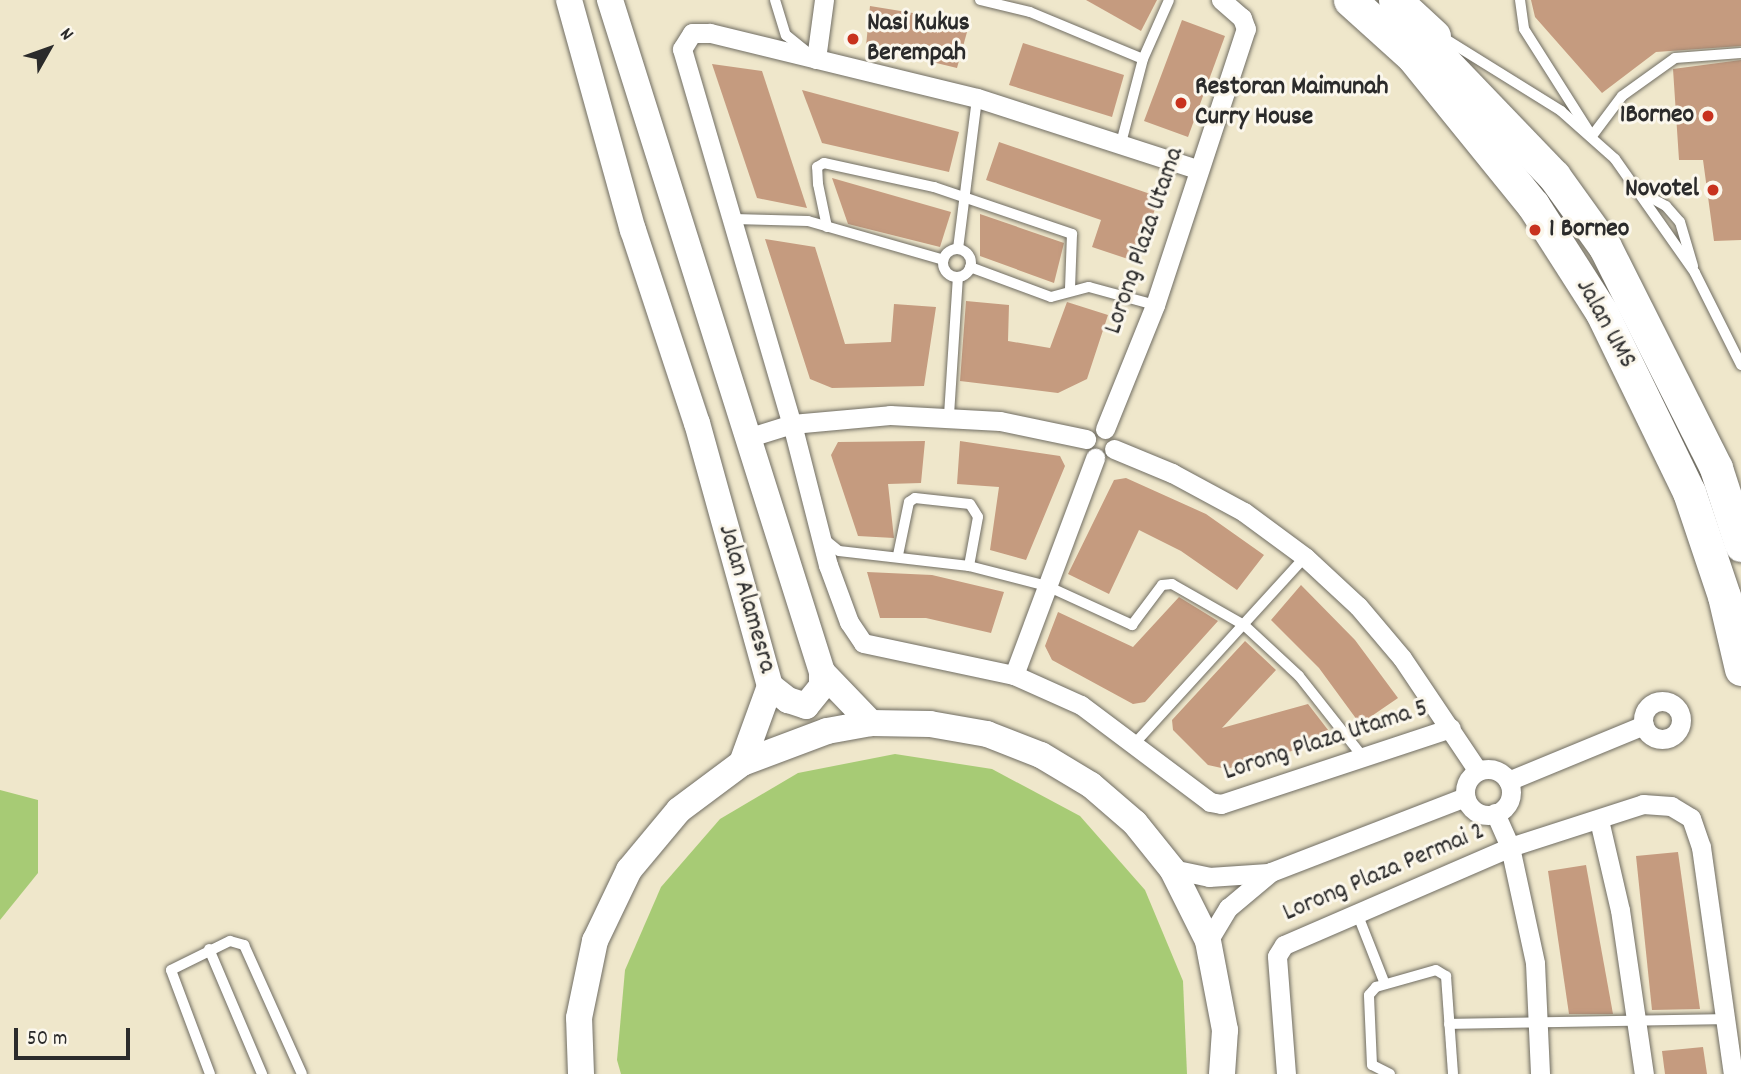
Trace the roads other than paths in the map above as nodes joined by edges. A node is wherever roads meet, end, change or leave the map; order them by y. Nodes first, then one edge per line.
1 (569, 0) edge
2 (610, 0) edge
3 (775, 0) edge
4 (824, 0) edge
5 (980, 0) edge
6 (1168, 0) edge
7 (1221, 0) edge
8 (1329, 0) edge
9 (1350, 0) edge
10 (1381, 0) edge
11 (1395, 0) edge
12 (1520, 0) edge
13 (1428, 27) junction
14 (1741, 53) edge
15 (1413, 57) junction
16 (816, 59) junction
17 (1143, 59) junction
18 (1459, 73) junction
19 (977, 98) junction
20 (1592, 136) junction
21 (1121, 144) junction
22 (1197, 169) junction
23 (1643, 194) junction
24 (965, 196) junction
25 (734, 219) junction
26 (827, 227) junction
27 (958, 249) junction
28 (944, 260) junction
29 (970, 267) junction
30 (1695, 273) junction
31 (958, 277) junction
32 (1070, 289) junction
33 (1155, 305) junction
34 (1741, 365) edge
35 (949, 415) junction
36 (792, 424) junction
37 (1105, 429) junction
38 (747, 438) junction
39 (1086, 439) junction
40 (1114, 449) junction
41 (1095, 458) junction
42 (1723, 491) junction
43 (1741, 520) edge
44 (820, 534) junction
45 (1741, 545) edge
46 (898, 555) junction
47 (1305, 557) junction
48 (969, 566) junction
49 (1046, 586) junction
50 (1244, 625) junction
51 (1741, 669) edge
52 (822, 672) junction
53 (1014, 675) junction
54 (770, 686) junction
55 (872, 723) junction
56 (1644, 725) dead end
57 (1451, 728) junction
58 (1136, 742) junction
59 (1363, 757) junction
60 (743, 763) junction
61 (1478, 771) junction
62 (1508, 781) junction
63 (1465, 797) junction
64 (1495, 813) junction
65 (1600, 820) junction
66 (1510, 847) junction
67 (1172, 869) junction
68 (1271, 873) junction
69 (1357, 913) junction
70 (1208, 941) junction
71 (209, 949) junction
72 (1385, 984) junction
73 (1726, 1019) junction
74 (1637, 1021) junction
75 (1540, 1023) junction
76 (1449, 1024) junction
77 (1383, 1073) edge
78 (210, 1074) edge
79 (262, 1074) edge
80 (302, 1074) edge
81 (581, 1074) edge
82 (1222, 1074) edge
83 (1286, 1074) edge
84 (1453, 1074) edge
85 (1540, 1074) edge
86 (1644, 1074) edge
87 (1733, 1074) edge

1 - 54 street, Jalan Alamesra
2 - 38 street, Jalan Alamesra
3 - 16 lane
4 - 16 street
5 - 17 lane
6 - 17 lane
7 - 22 street, Lorong Plaza Utama
8 - 15 highway
9 - 15 highway, Jalan UMS
10 - 18 highway, Jalan UMS
11 - 13 highway
12 - 20 lane
13 - 18 highway
13 - 20 lane
14 - 20 lane
15 - 51 highway, Jalan UMS
16 - 19 street
16 - 25 street, Lorong Plaza Utama 5
17 - 21 lane
18 - 42 highway, Jalan UMS
19 - 21 street
19 - 24 lane
20 - 23 lane
21 - 22 street
22 - 33 street, Lorong Plaza Utama
23 - 30 lane
23 - 30 lane
24 - 26 lane
24 - 27 lane
24 - 32 lane
25 - 26 lane
25 - 36 street, Lorong Plaza Utama 5
26 - 28 lane
27 - 28 lane
27 - 29 lane
28 - 31 lane
29 - 31 lane
29 - 32 lane
30 - 34 lane
31 - 35 lane
32 - 33 lane
33 - 37 street, Lorong Plaza Utama
35 - 36 street
35 - 39 street
36 - 38 street
36 - 44 street, Lorong Plaza Utama 5
37 - 39 street
37 - 40 street
38 - 52 street, Jalan Alamesra
39 - 41 street
40 - 41 street
40 - 47 street
41 - 49 street
42 - 43 highway
42 - 45 highway, Jalan UMS
44 - 46 lane
44 - 53 street, Lorong Plaza Utama 5
46 - 48 lane
46 - 48 lane
47 - 50 lane
47 - 57 street
48 - 49 lane
49 - 50 lane
49 - 53 street
50 - 58 lane
50 - 59 lane
52 - 54 street, Jalan Alamesra
52 - 55 street
53 - 58 street, Lorong Plaza Utama 5
54 - 60 street
55 - 60 street
55 - 67 street
56 - 62 street
57 - 59 street, Lorong Plaza Utama 5
57 - 61 street
58 - 59 street, Lorong Plaza Utama 5
60 - 81 street
61 - 62 street
61 - 63 street
62 - 64 street
63 - 64 street
63 - 68 street
64 - 66 street, Lorong Plaza Permai 2
65 - 66 street
65 - 73 street
65 - 74 street
66 - 69 street, Lorong Plaza Permai 2
66 - 75 street, Lorong Plaza Permai 2
67 - 68 street
67 - 70 street
68 - 70 street
69 - 72 lane
69 - 83 street, Lorong Plaza Permai 2
70 - 82 street
71 - 78 lane
71 - 79 lane
71 - 80 lane
72 - 76 lane
72 - 77 lane
73 - 74 lane
73 - 87 street
74 - 75 lane
74 - 86 street
75 - 76 lane
75 - 85 street, Lorong Plaza Permai 2
76 - 84 lane

